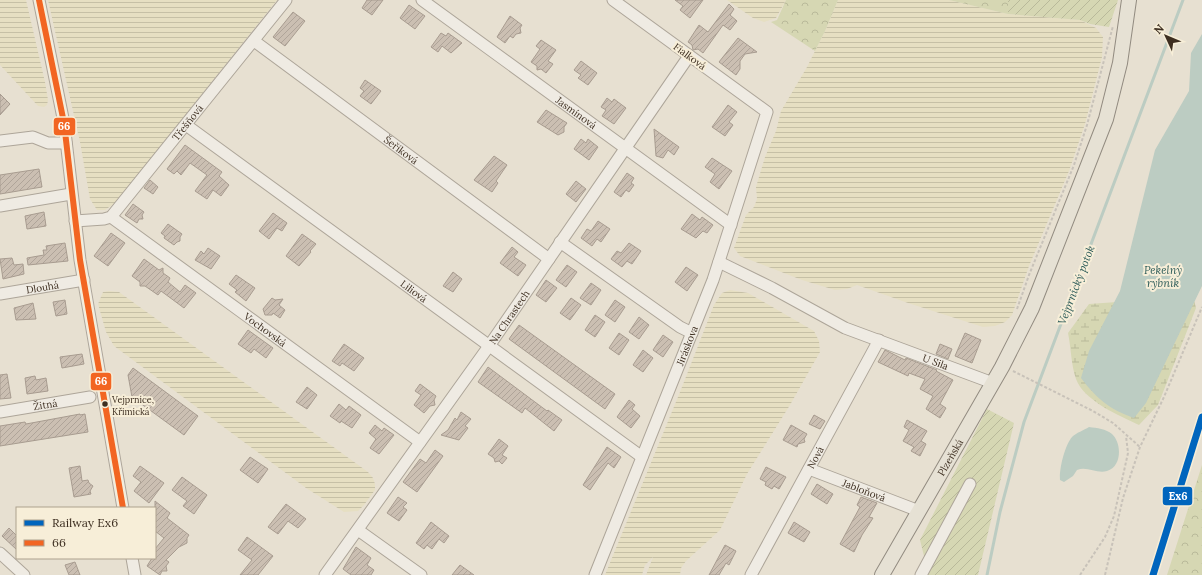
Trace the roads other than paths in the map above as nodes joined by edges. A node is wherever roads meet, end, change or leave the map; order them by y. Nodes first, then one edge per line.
1 (39, 0) edge
2 (286, 0) edge
3 (422, 0) edge
4 (613, 0) edge
5 (1129, 0) edge
6 (254, 42) junction
7 (689, 56) junction
8 (767, 112) joint
9 (186, 125) junction
10 (0, 141) edge
11 (66, 143) junction
12 (626, 148) junction
13 (71, 194) junction
14 (0, 206) edge
15 (111, 217) junction
16 (75, 221) junction
17 (731, 225) junction
18 (560, 242) junction
19 (549, 259) junction
20 (719, 262) junction
21 (84, 280) junction
22 (0, 294) edge
23 (692, 333) junction
24 (879, 340) junction
25 (489, 346) junction
26 (993, 383) junction
27 (90, 397) dead end
28 (0, 412) edge
29 (420, 442) junction
30 (642, 457) junction
31 (809, 469) junction
32 (970, 484) dead end
33 (123, 507) edge
34 (918, 512) junction
35 (358, 530) junction
36 (0, 554) edge
37 (132, 559) edge
38 (24, 575) edge
39 (135, 575) edge
40 (325, 575) edge
41 (421, 575) edge
42 (594, 575) edge
43 (751, 575) edge
44 (882, 575) edge
45 (922, 575) edge

1 - 11 street
2 - 6 street, Třešňová
3 - 12 street, Jasmínová
4 - 7 street, Fialková
5 - 26 main road, Plzeňská
6 - 9 street, Třešňová
6 - 19 street, Šeříková
7 - 8 street, Fialková
7 - 12 street, Na Chrastech
8 - 17 street, Jiráskova
9 - 15 street, Třešňová
9 - 25 street, Liliová
10 - 11 street
11 - 13 street
12 - 17 street, Jasmínová
12 - 18 street, Na Chrastech
13 - 14 street
13 - 16 street
15 - 16 street
15 - 29 street, Vochovská
16 - 21 street
17 - 20 street, Jiráskova
18 - 19 street, Na Chrastech
18 - 23 street
19 - 25 street, Na Chrastech
20 - 23 street, Jiráskova
20 - 24 street, U Sila
21 - 22 street, Dlouhá
21 - 33 street
23 - 30 street, Jiráskova
24 - 26 street, U Sila
24 - 31 street, Nová
25 - 29 street, Na Chrastech
25 - 30 street, Liliová
26 - 34 main road, Plzeňská
27 - 28 street, Žitná
29 - 35 street, Na Chrastech
30 - 42 street, Jiráskova
31 - 34 street, Jabloňová
31 - 43 street, Nová
32 - 45 street
34 - 44 main road, Plzeňská
35 - 40 street, Na Chrastech
35 - 41 street
36 - 38 street
37 - 39 street

